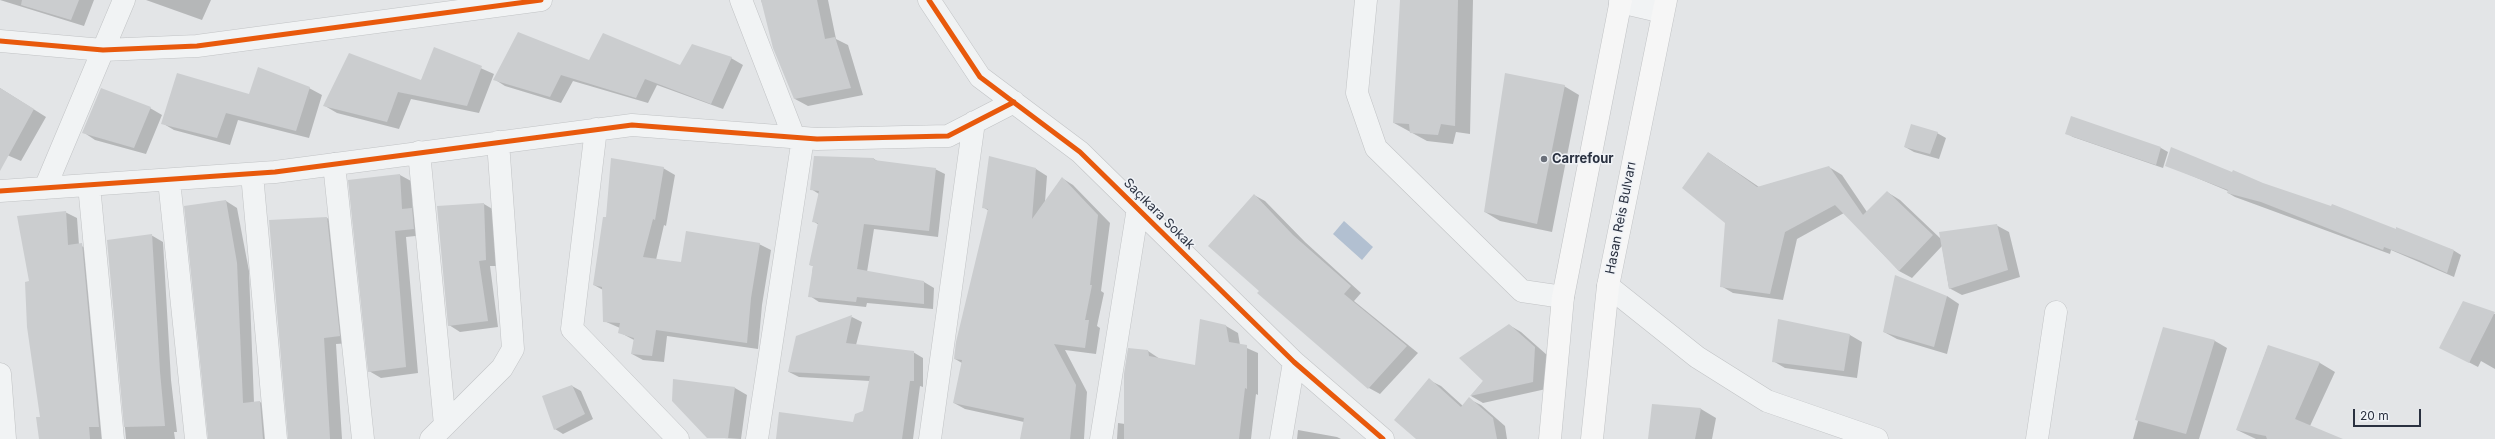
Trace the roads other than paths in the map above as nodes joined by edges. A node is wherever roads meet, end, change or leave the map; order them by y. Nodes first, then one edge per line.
1 (124, 0) edge
2 (542, 0) edge
3 (741, 0) edge
4 (929, 0) edge
5 (1366, 0) edge
6 (1621, 1) edge
7 (1664, 6) edge
8 (0, 41) edge
9 (103, 50) junction
10 (1014, 102) junction
11 (974, 122) junction
12 (596, 130) junction
13 (799, 137) junction
14 (498, 142) junction
15 (419, 152) junction
16 (334, 164) junction
17 (252, 174) junction
18 (169, 180) junction
19 (89, 185) junction
20 (45, 188) junction
21 (0, 190) edge
22 (1138, 208) junction
23 (1608, 286) junction
24 (1563, 297) junction
25 (2056, 312) dead end
26 (1294, 362) junction
27 (0, 374) edge
28 (438, 432) edge
29 (5, 439) edge
30 (113, 439) edge
31 (196, 439) edge
32 (276, 439) edge
33 (363, 439) edge
34 (678, 439) edge
35 (757, 439) edge
36 (930, 439) edge
37 (1101, 439) edge
38 (1281, 439) edge
39 (1383, 439) edge
40 (1550, 439) edge
41 (1592, 439) edge
42 (1877, 439) edge
43 (2037, 439) edge

1 - 9 street
2 - 9 street
3 - 13 street
4 - 10 street, Saçıkara Sokak
5 - 24 street
6 - 7 street
6 - 24 main road
7 - 23 main road, Hasan Reis Bulvarı
8 - 9 street
9 - 20 street
10 - 11 street
10 - 22 street, Saçıkara Sokak
11 - 13 street
11 - 36 street
12 - 13 street
12 - 14 street
12 - 34 street
13 - 35 street
14 - 15 street
14 - 28 street
15 - 16 street
15 - 28 street
16 - 17 street
16 - 33 street
17 - 18 street
17 - 32 street
18 - 19 street
18 - 31 street
19 - 20 street
19 - 30 street
20 - 21 street
22 - 26 street, Saçıkara Sokak
22 - 37 street
23 - 41 main road, Hasan Reis Bulvarı
23 - 42 street
24 - 40 main road
25 - 43 street
26 - 38 street
26 - 39 street, Saçıkara Sokak
27 - 29 street

